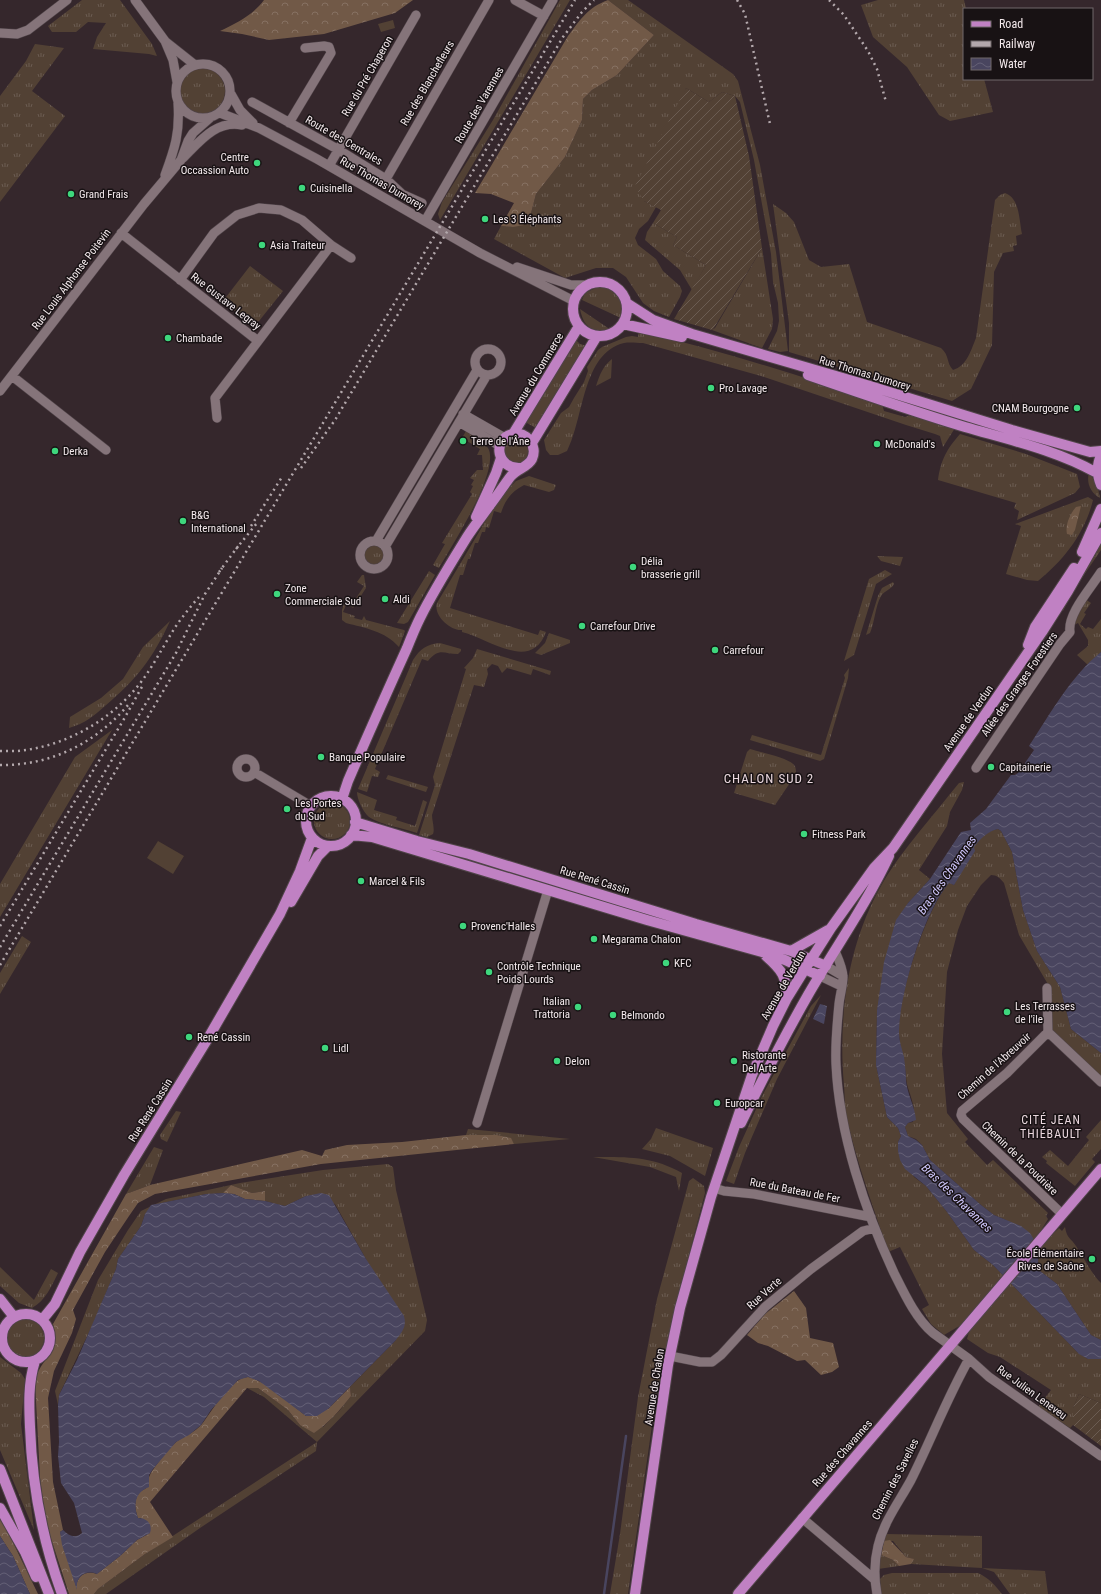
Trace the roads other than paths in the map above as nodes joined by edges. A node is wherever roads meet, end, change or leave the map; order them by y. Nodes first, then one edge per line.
1 (134, 0) edge
2 (489, 0) edge
3 (515, 0) edge
4 (553, 0) edge
5 (64, 1) edge
6 (416, 15) dead end
7 (544, 16) junction
8 (0, 33) edge
9 (165, 41) junction
10 (305, 48) dead end
11 (194, 65) junction
12 (177, 82) junction
13 (231, 94) junction
14 (252, 102) dead end
15 (178, 103) junction
16 (220, 113) junction
17 (210, 118) junction
18 (289, 123) junction
19 (259, 128) junction
20 (339, 150) junction
21 (181, 160) junction
22 (329, 166) junction
23 (386, 179) junction
24 (162, 181) junction
25 (422, 203) dead end
26 (425, 221) junction
27 (121, 234) junction
28 (331, 245) junction
29 (351, 258) dead end
30 (493, 260) junction
31 (180, 280) junction
32 (587, 285) junction
33 (574, 301) junction
34 (628, 304) junction
35 (624, 324) junction
36 (579, 326) junction
37 (597, 336) junction
38 (258, 341) junction
39 (478, 370) junction
40 (487, 375) junction
41 (12, 376) junction
42 (0, 391) edge
43 (217, 418) dead end
44 (461, 418) junction
45 (506, 440) junction
46 (532, 443) junction
47 (106, 450) dead end
48 (1101, 451) edge
49 (1101, 456) edge
50 (501, 458) junction
51 (520, 468) junction
52 (1097, 473) junction
53 (1101, 485) edge
54 (1101, 509) edge
55 (1101, 533) edge
56 (468, 536) junction
57 (376, 541) junction
58 (385, 546) junction
59 (1101, 572) edge
60 (1021, 662) junction
61 (976, 768) dead end
62 (254, 772) dead end
63 (342, 799) junction
64 (311, 806) junction
65 (355, 822) junction
66 (351, 836) junction
67 (312, 838) junction
68 (328, 846) junction
69 (894, 848) junction
70 (548, 890) junction
71 (585, 890) junction
72 (280, 914) junction
73 (647, 920) junction
74 (696, 924) junction
75 (831, 928) junction
76 (791, 951) junction
77 (835, 951) junction
78 (762, 952) junction
79 (811, 959) junction
80 (826, 966) junction
81 (805, 969) junction
82 (820, 976) junction
83 (843, 976) junction
84 (841, 986) junction
85 (1047, 988) dead end
86 (787, 998) junction
87 (1048, 1032) junction
88 (1101, 1082) edge
89 (962, 1119) joint
90 (477, 1123) dead end
91 (727, 1152) junction
92 (1101, 1169) edge
93 (714, 1188) junction
94 (870, 1214) junction
95 (1062, 1214) junction
96 (875, 1228) junction
97 (0, 1299) edge
98 (14, 1317) junction
99 (42, 1320) junction
100 (1, 1340) edge
101 (950, 1346) junction
102 (670, 1356) junction
103 (969, 1359) junction
104 (35, 1361) junction
105 (1101, 1456) edge
106 (0, 1469) edge
107 (0, 1508) edge
108 (802, 1518) junction
109 (24, 1527) junction
110 (874, 1579) junction
111 (44, 1594) edge
112 (50, 1594) edge
113 (55, 1594) edge
114 (62, 1594) edge
115 (635, 1594) edge
116 (738, 1594) edge
117 (876, 1594) edge

1 - 9 street
2 - 23 street, Rue des Blanchefleurs
3 - 7 street
4 - 7 street, Route des Varennes
5 - 8 street
6 - 20 street, Rue du Pré Chaperon
7 - 26 street, Route des Varennes
9 - 11 street
9 - 12 street
10 - 18 street
11 - 12 street
11 - 13 street
12 - 15 street
13 - 16 street
13 - 19 street, Rue Thomas Dumorey
14 - 18 street, Route des Centrales
15 - 17 street
15 - 24 street, Rue Louis Alphonse Poitevin
16 - 17 street
16 - 19 street, Rue Thomas Dumorey
17 - 21 street, Rue Louis Alphonse Poitevin
18 - 20 street, Route des Centrales
19 - 21 street
19 - 22 street, Rue Thomas Dumorey
20 - 22 street, Rue du Pré Chaperon
20 - 23 street, Route des Centrales
21 - 24 street, Rue Louis Alphonse Poitevin
22 - 26 street, Rue Thomas Dumorey
23 - 25 street, Route des Centrales
24 - 27 street, Rue Louis Alphonse Poitevin
26 - 30 street, Rue Thomas Dumorey
27 - 31 street, Rue Gustave Legray
27 - 41 street, Rue Louis Alphonse Poitevin
28 - 29 street, Rue Gustave Legray
28 - 31 street, Rue Gustave Legray
28 - 38 street
30 - 32 street, Rue Thomas Dumorey
30 - 33 street, Rue Thomas Dumorey
31 - 38 street, Rue Gustave Legray
32 - 33 main road
32 - 34 main road
33 - 36 main road
34 - 35 main road
34 - 48 main road, Rue Thomas Dumorey
35 - 37 main road
35 - 52 main road, Rue Thomas Dumorey
36 - 37 main road
36 - 45 main road, Avenue du Commerce
37 - 46 main road
38 - 43 street
39 - 40 street
39 - 40 street
39 - 57 street
40 - 44 street
41 - 42 street, Rue Louis Alphonse Poitevin
41 - 47 street
44 - 45 street
44 - 58 street
45 - 46 main road
45 - 50 main road
46 - 51 main road
49 - 52 main road
50 - 51 main road
50 - 56 main road
51 - 56 main road
52 - 53 main road
54 - 60 main road, Avenue de Verdun
55 - 60 main road, Avenue de Verdun
56 - 63 main road
57 - 58 street
57 - 58 street
59 - 61 street, Allée des Granges Forestiers
60 - 69 main road, Avenue de Verdun
62 - 64 street
63 - 64 main road
63 - 65 main road
64 - 67 main road
65 - 66 main road
65 - 71 main road, Rue René Cassin
66 - 68 main road
66 - 70 main road, Rue René Cassin
67 - 68 main road
67 - 72 main road, Rue René Cassin
68 - 72 main road, Rue René Cassin
69 - 75 main road, Avenue de Verdun
69 - 77 main road, Avenue de Verdun
70 - 71 main road
70 - 73 main road, Rue René Cassin
70 - 90 street
71 - 74 main road, Rue René Cassin
72 - 99 main road, Rue René Cassin
73 - 74 main road
73 - 78 main road, Rue René Cassin
74 - 76 main road, Rue René Cassin
75 - 76 main road
75 - 79 main road, Avenue de Verdun
76 - 79 main road, Rue René Cassin
77 - 80 main road, Avenue de Verdun
77 - 83 street
78 - 81 main road, Rue René Cassin
78 - 86 main road
79 - 80 main road, Rue René Cassin
79 - 81 main road, Avenue de Verdun
80 - 82 main road, Avenue de Verdun
80 - 83 street
81 - 82 main road, Rue René Cassin
81 - 86 main road, Avenue de Verdun
82 - 84 street
82 - 91 main road, Avenue de Verdun
83 - 84 street, Rue Julien Leneveu
84 - 94 street, Rue Julien Leneveu
85 - 87 street
86 - 91 main road, Avenue de Verdun
87 - 88 street
87 - 89 street, Chemin de l'Abreuvoir
89 - 95 street, Chemin de la Poudrière
91 - 93 main road, Avenue de Verdun
92 - 95 main road, Rue des Chavannes
93 - 94 street, Rue du Bateau de Fer
93 - 102 main road, Avenue de Chalon
94 - 96 street, Rue Julien Leneveu
95 - 101 main road, Rue des Chavannes
96 - 101 street, Rue Julien Leneveu
96 - 102 street, Rue Verte
97 - 98 main road
98 - 99 main road
98 - 100 main road
99 - 104 main road
100 - 104 main road
101 - 103 street, Rue Julien Leneveu
101 - 108 main road, Rue des Chavannes
102 - 115 main road, Avenue de Chalon
103 - 105 street, Rue Julien Leneveu
103 - 110 street, Chemin des Savelles
104 - 114 main road
106 - 109 main road
107 - 111 main road
108 - 110 street
108 - 116 main road, Rue des Chavannes
109 - 112 main road
109 - 113 main road
110 - 117 street, Chemin des Savelles

